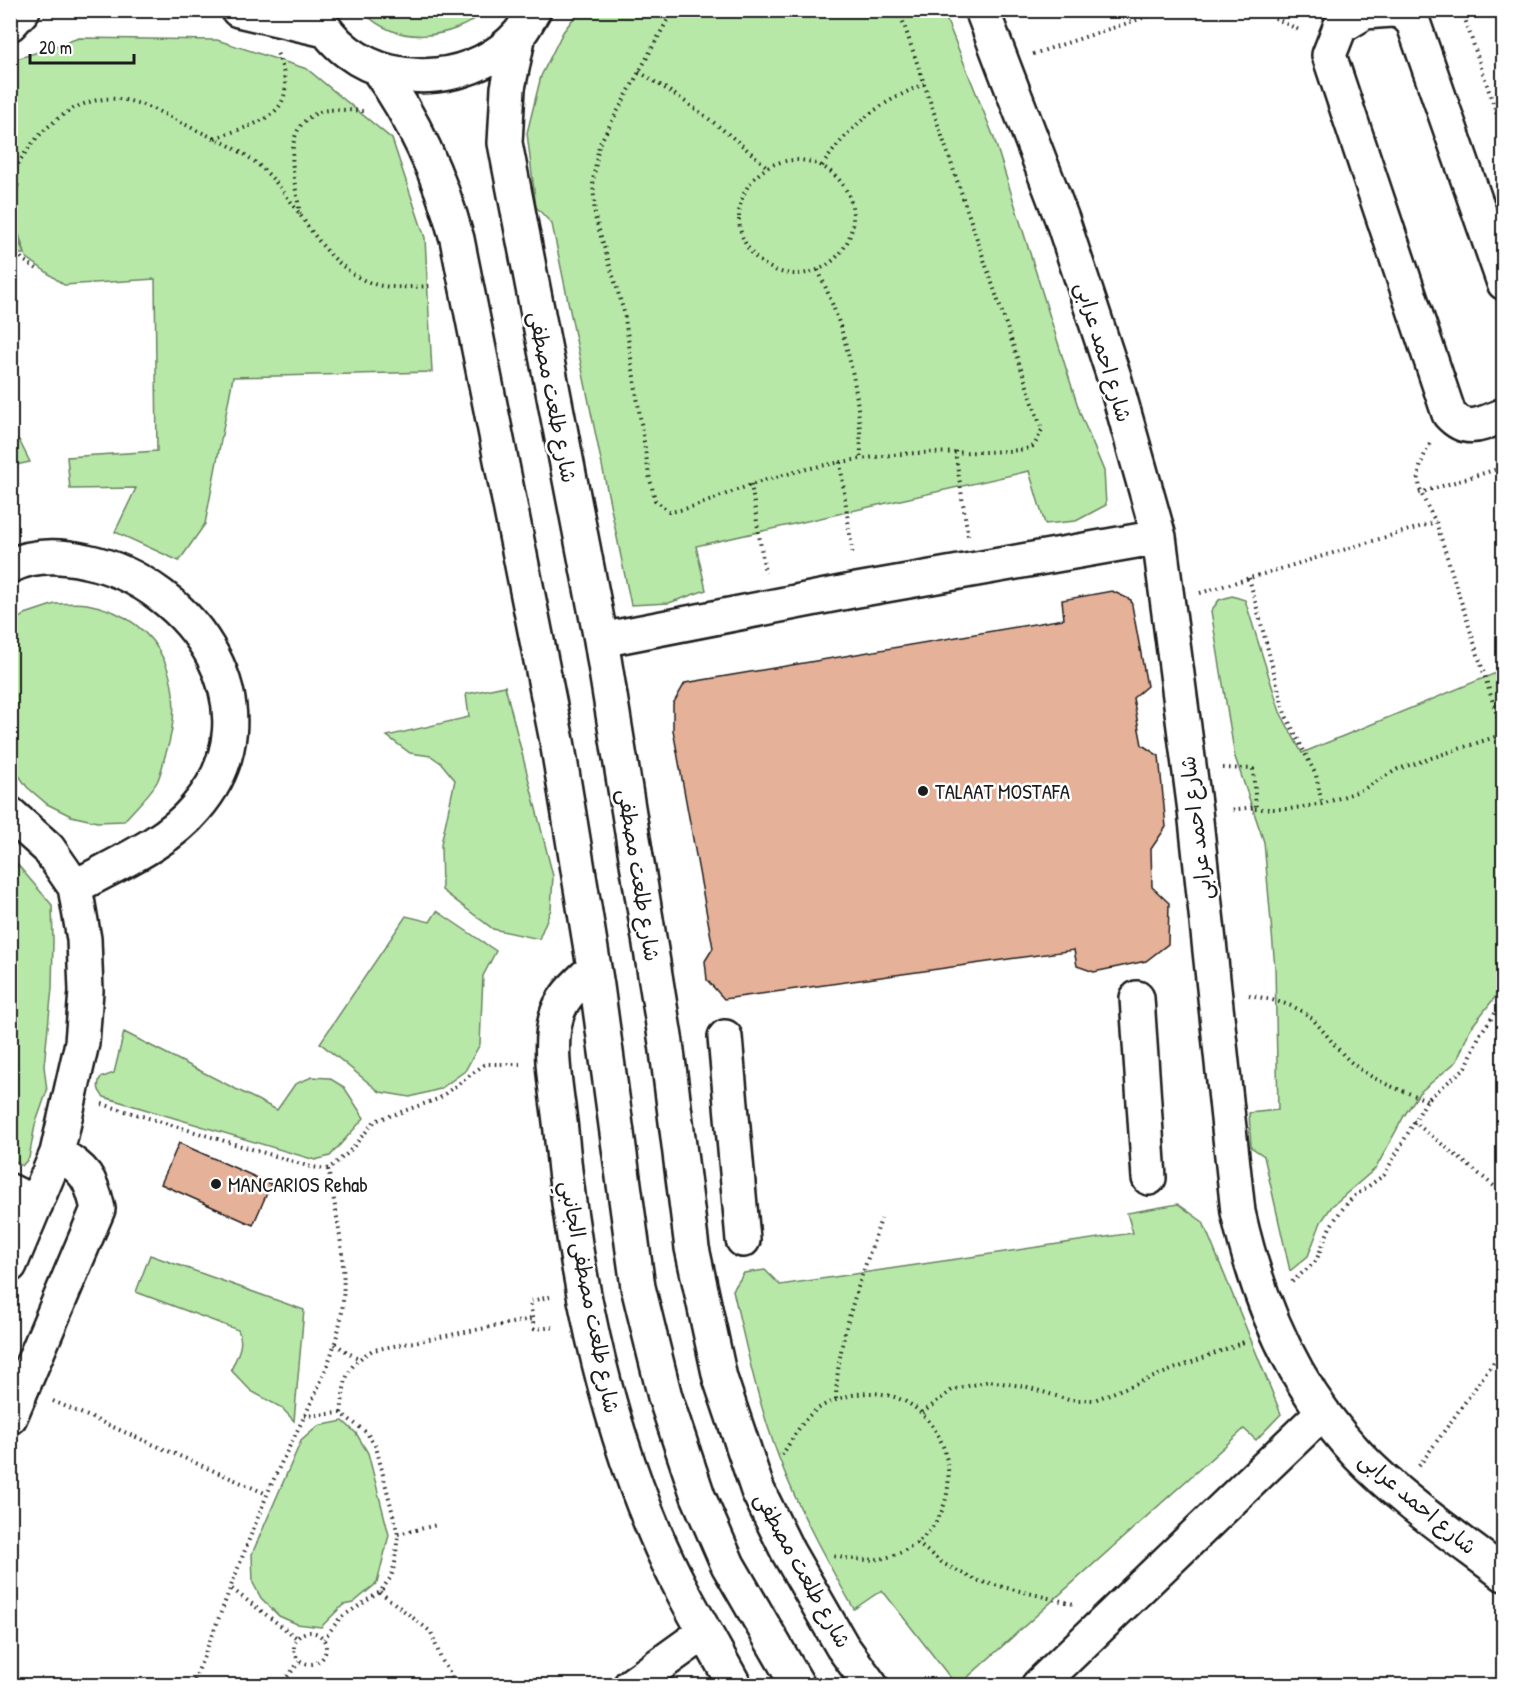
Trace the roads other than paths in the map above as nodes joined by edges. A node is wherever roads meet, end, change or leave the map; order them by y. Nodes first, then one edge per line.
1 (22, 10) edge
2 (982, 10) edge
3 (1379, 11) edge
4 (250, 13) edge
5 (319, 20) edge
6 (526, 22) edge
7 (10, 24) edge
8 (377, 68) junction
9 (1503, 283) edge
10 (1503, 415) edge
11 (1159, 537) junction
12 (10, 566) edge
13 (601, 640) junction
14 (10, 814) edge
15 (75, 887) junction
16 (594, 968) junction
17 (1137, 998) dead end
18 (724, 1037) dead end
19 (57, 1153) junction
20 (1149, 1178) dead end
21 (23, 1197) edge
22 (743, 1240) dead end
23 (10, 1265) edge
24 (17, 1402) edge
25 (1323, 1412) junction
26 (1503, 1574) edge
27 (705, 1632) junction
28 (630, 1686) edge
29 (735, 1686) edge
30 (798, 1686) edge
31 (871, 1686) edge
32 (1038, 1686) edge

1 - 7 street
2 - 11 street, شارع احمد عرابى
3 - 9 street
3 - 10 street
4 - 5 street
5 - 8 street
6 - 8 street
6 - 13 street, شارع طلعت مصطفى
8 - 16 street
11 - 13 street
11 - 25 street, شارع احمد عرابى
12 - 15 street
13 - 31 street, شارع طلعت مصطفى
14 - 15 street
15 - 19 street
16 - 27 street, شارع طلعت مصطفى الجانبي
16 - 30 street
17 - 20 street
18 - 22 street
19 - 21 street
19 - 24 street
21 - 23 street
25 - 26 street, شارع احمد عرابى
25 - 32 street
27 - 28 street
27 - 29 street, شارع طلعت مصطفى الجانبي

